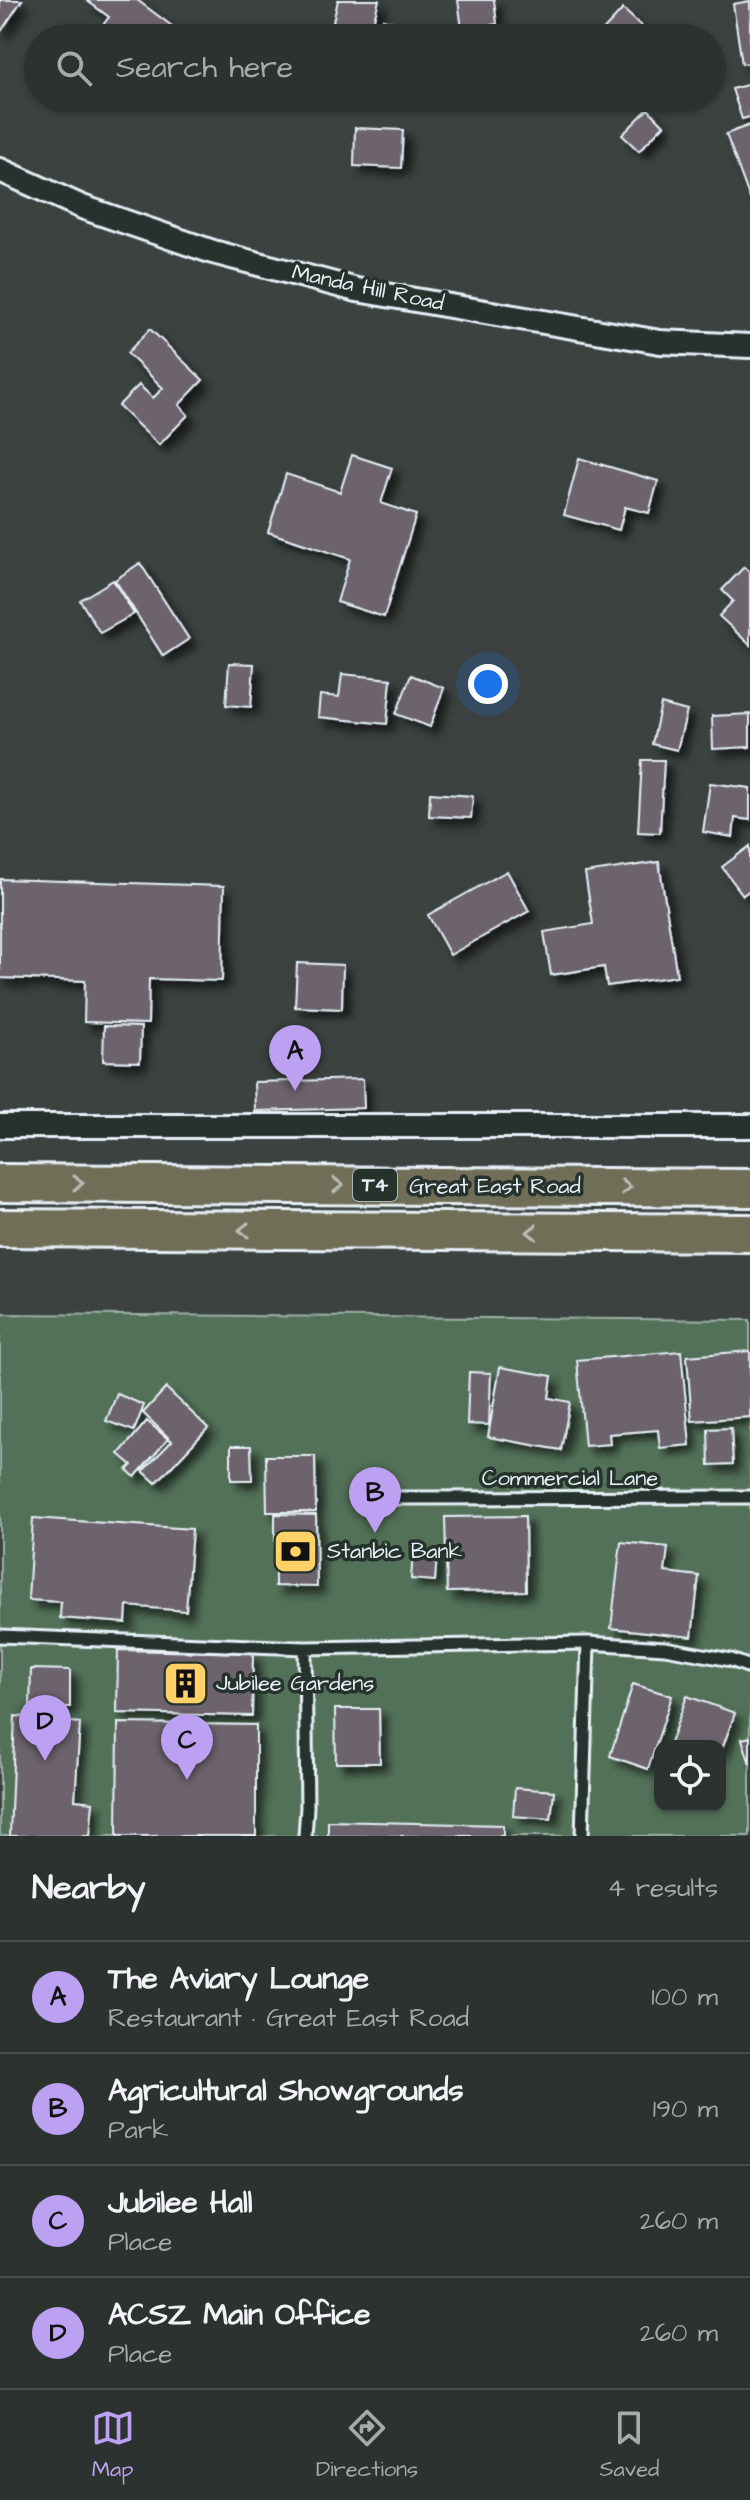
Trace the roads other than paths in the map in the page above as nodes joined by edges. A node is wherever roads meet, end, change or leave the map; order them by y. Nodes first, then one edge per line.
1 (0, 170) edge
2 (750, 346) edge
3 (0, 1126) edge
4 (750, 1126) edge
5 (0, 1183) edge
6 (750, 1188) edge
7 (0, 1228) edge
8 (750, 1233) edge
9 (750, 1497) edge
10 (390, 1498) dead end
11 (0, 1636) edge
12 (588, 1643) junction
13 (305, 1648) junction
14 (750, 1667) edge
15 (305, 1836) edge
16 (582, 1836) edge

1 - 2 street, Manda Hill Road
3 - 4 street
5 -> 6 main road, Great East Road / T4
8 -> 7 main road, Great East Road / T4
9 - 10 lane, Commercial Lane
11 - 13 lane
12 - 13 lane
12 - 14 lane
12 - 16 lane
13 - 15 lane

